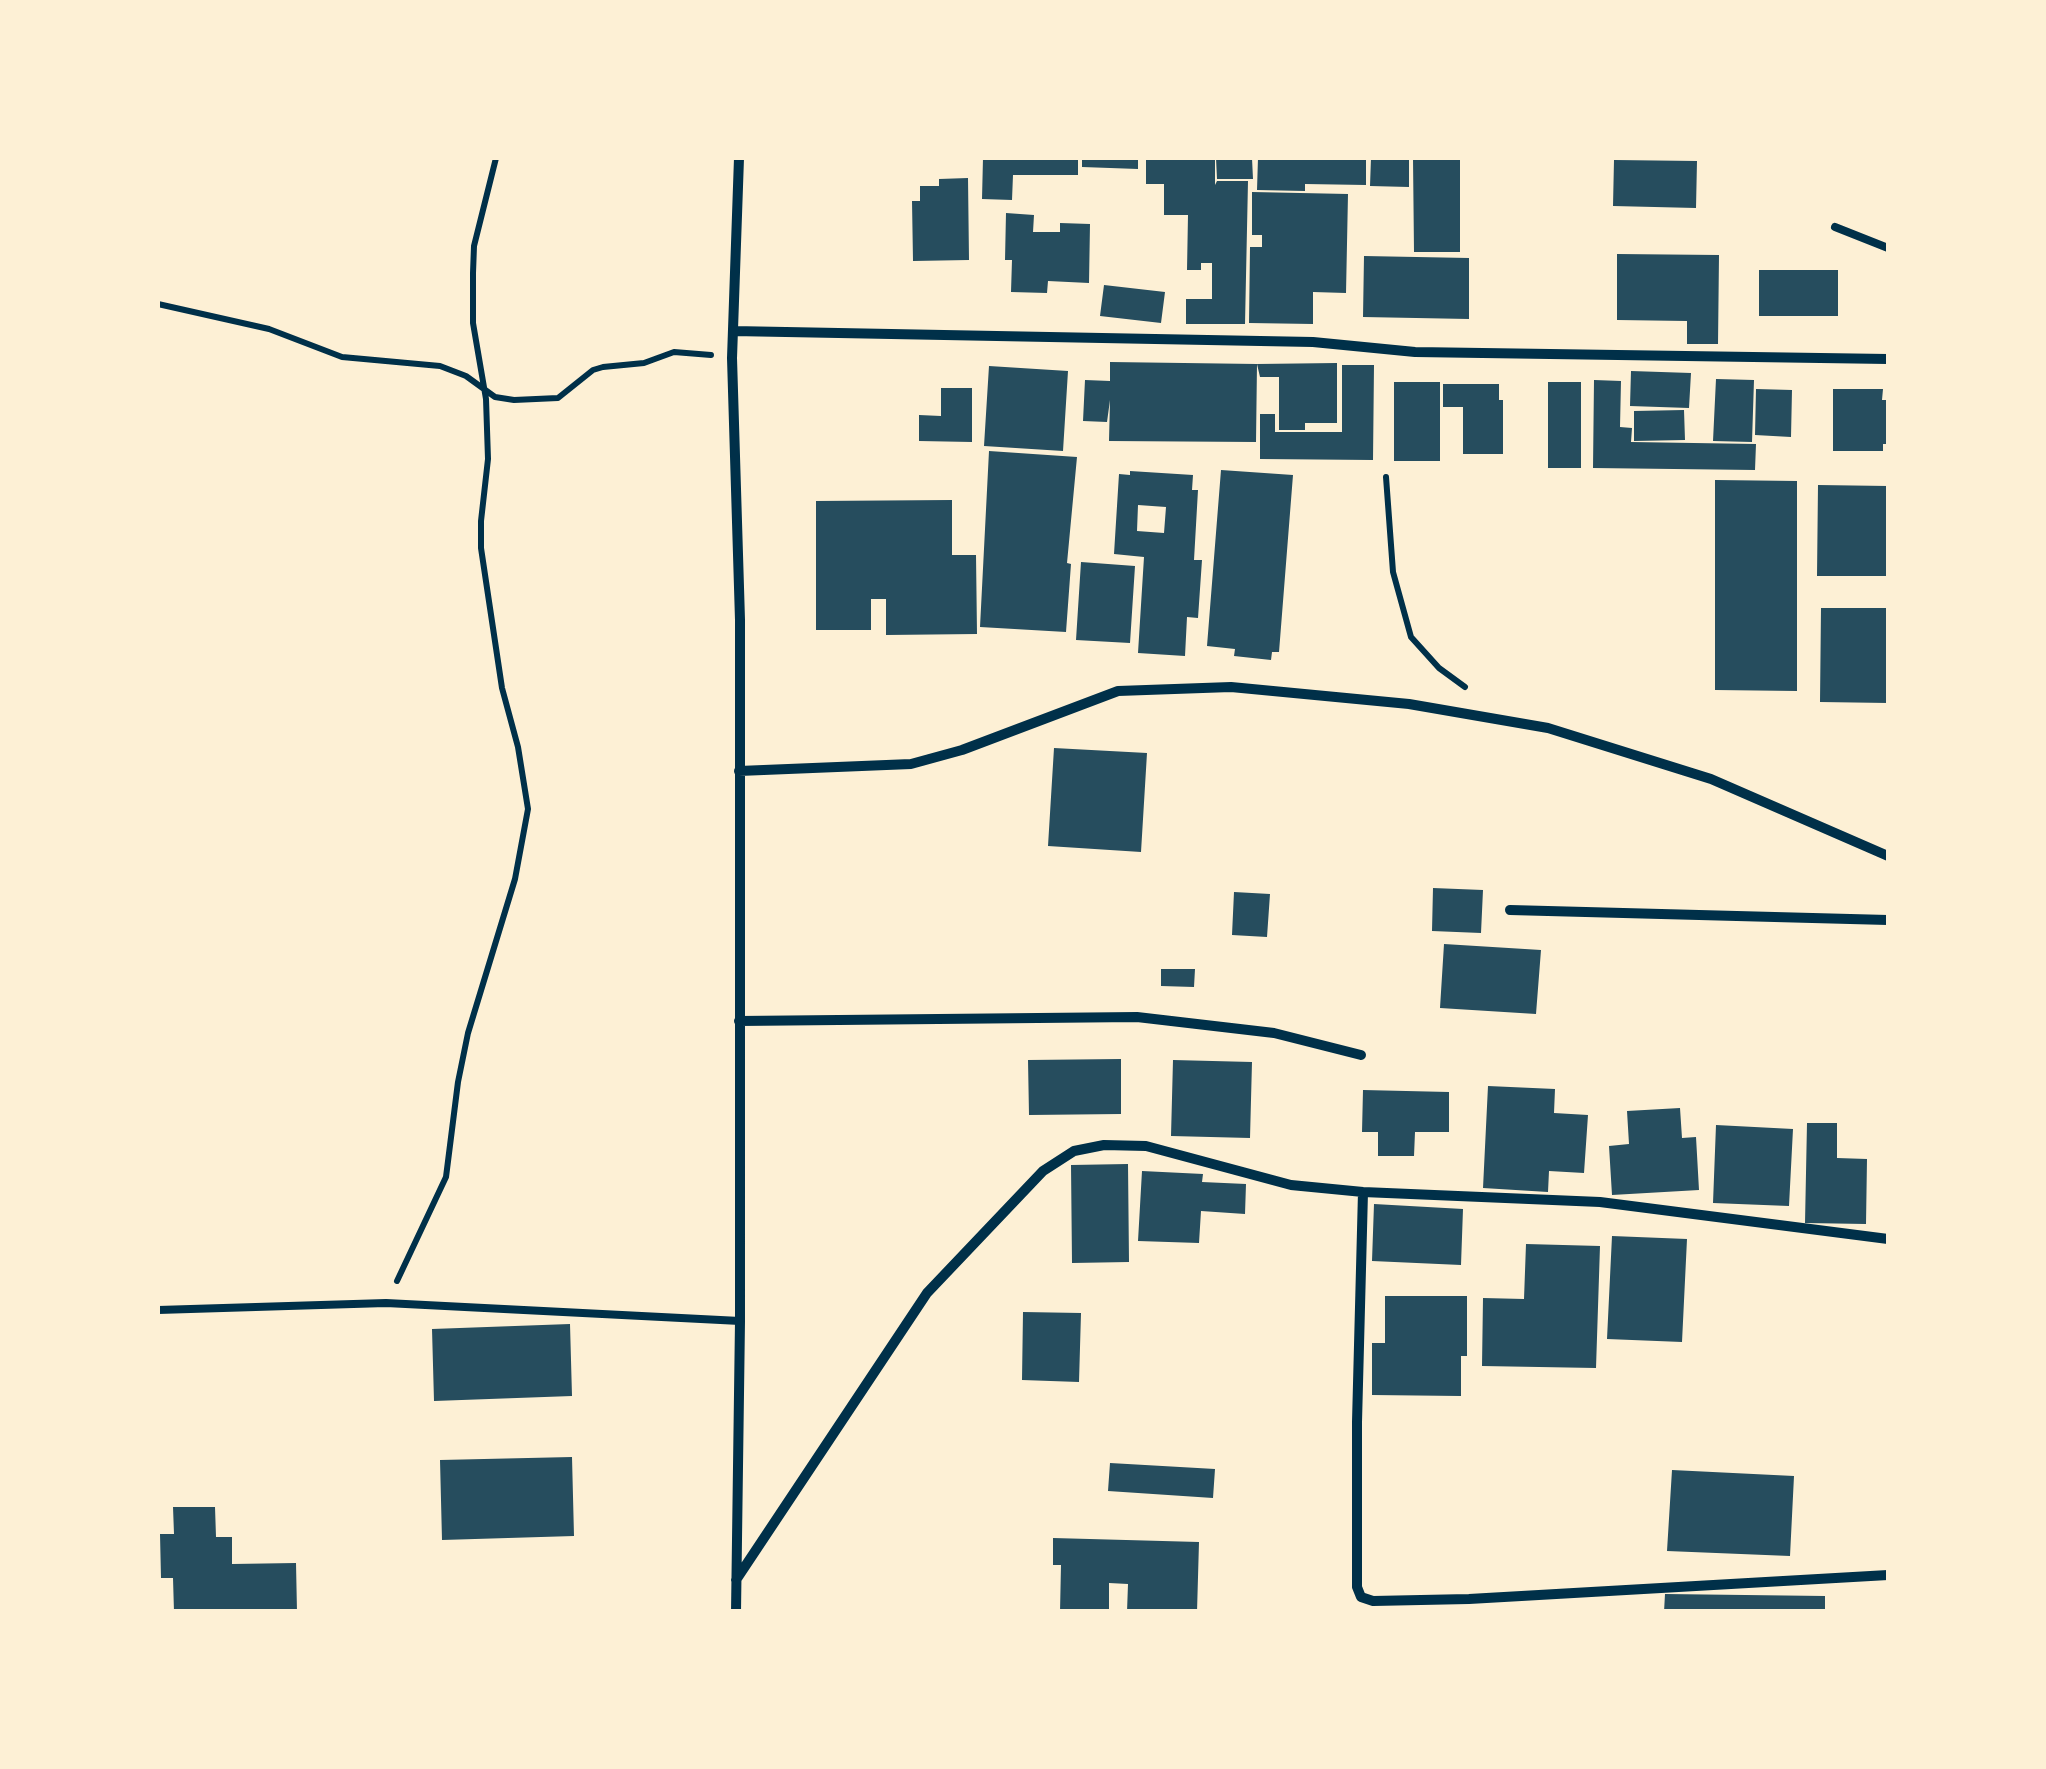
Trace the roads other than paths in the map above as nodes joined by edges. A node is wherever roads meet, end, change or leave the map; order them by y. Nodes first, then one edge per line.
1 (739, 158) edge
2 (1835, 226) dead end
3 (1888, 248) edge
4 (733, 331) junction
5 (1888, 359) edge
6 (739, 771) junction
7 (1888, 856) edge
8 (1510, 910) dead end
9 (1888, 920) edge
10 (738, 1020) junction
11 (1362, 1055) dead end
12 (1363, 1192) junction
13 (1888, 1240) edge
14 (158, 1310) edge
15 (740, 1321) junction
16 (1888, 1576) edge
17 (736, 1580) junction
18 (736, 1612) edge

1 - 4 street
2 - 3 lane
4 - 5 street
4 - 6 street
6 - 7 street
6 - 10 street
8 - 9 street
10 - 11 street
10 - 15 street
12 - 13 street
12 - 16 street
12 - 17 street
14 - 15 lane
15 - 17 street
17 - 18 street

